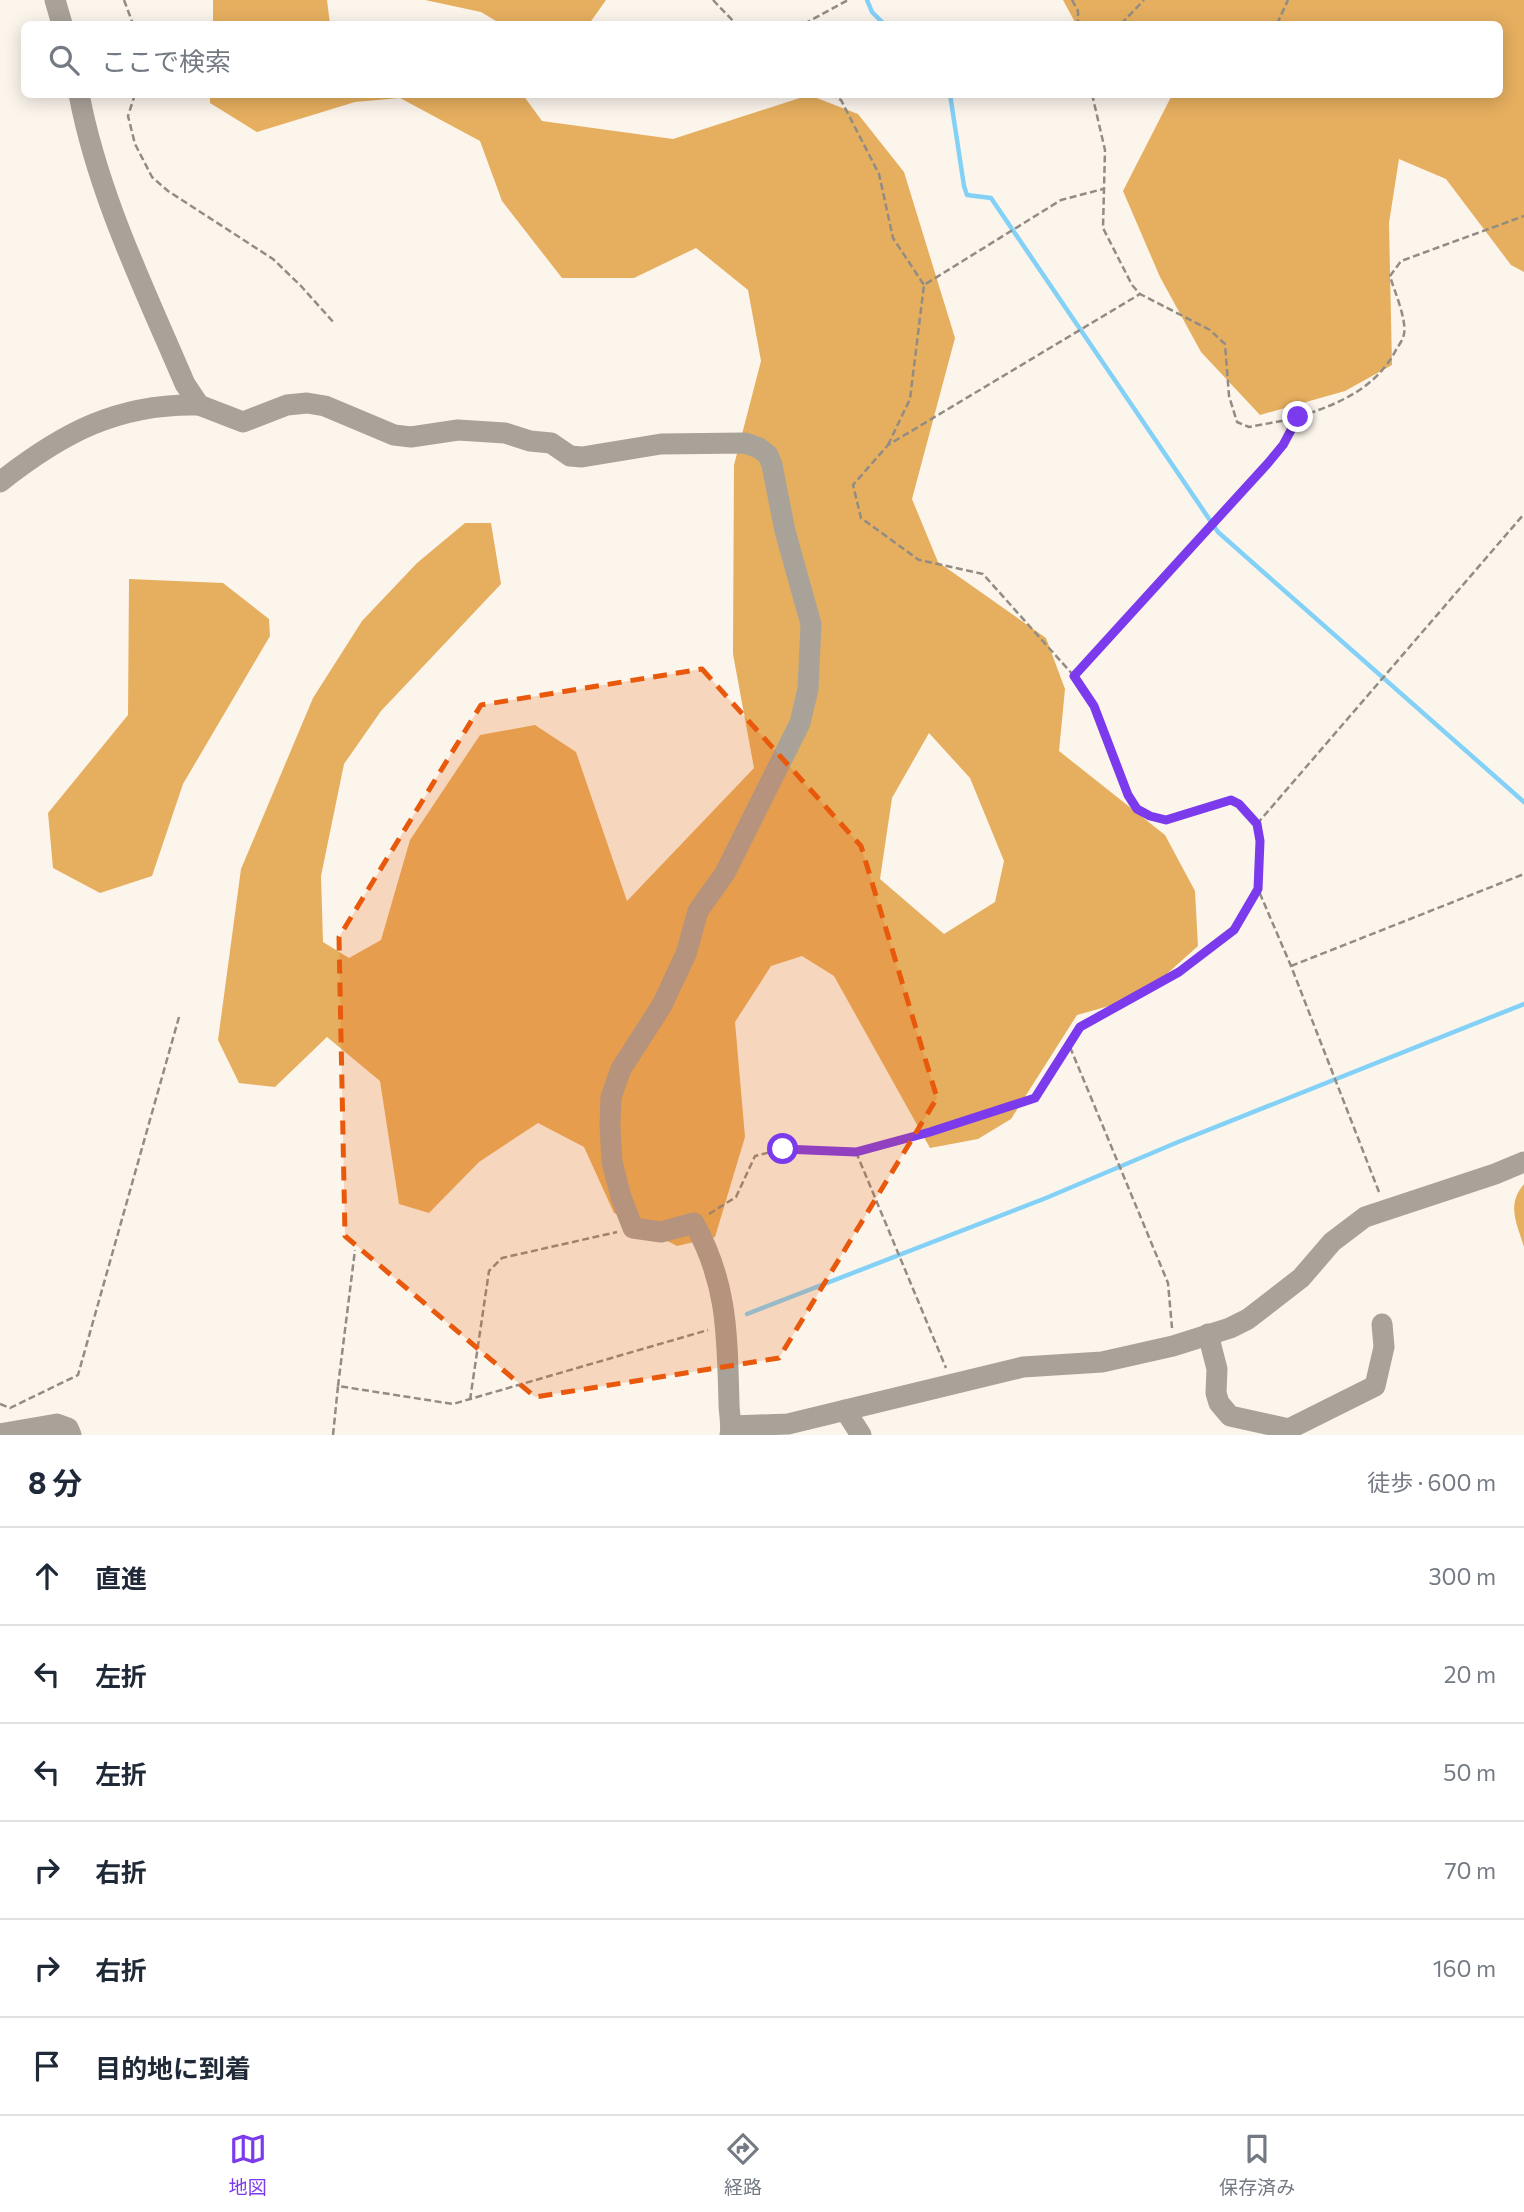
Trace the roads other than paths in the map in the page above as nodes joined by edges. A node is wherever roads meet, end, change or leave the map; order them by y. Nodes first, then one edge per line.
1 (55, 0) edge
2 (61, 21) edge
3 (80, 98) edge
4 (198, 405) junction
5 (0, 482) edge
6 (1524, 1162) edge
7 (1382, 1324) dead end
8 (1208, 1334) junction
9 (845, 1410) junction
10 (731, 1430) edge
11 (1288, 1432) edge
12 (0, 1434) edge
13 (71, 1435) edge
14 (861, 1435) edge

1 - 2 street
3 - 4 street
4 - 5 street
4 - 10 street
6 - 8 street
7 - 11 street
8 - 9 street
8 - 11 street
9 - 10 street
9 - 14 street
12 - 13 street

